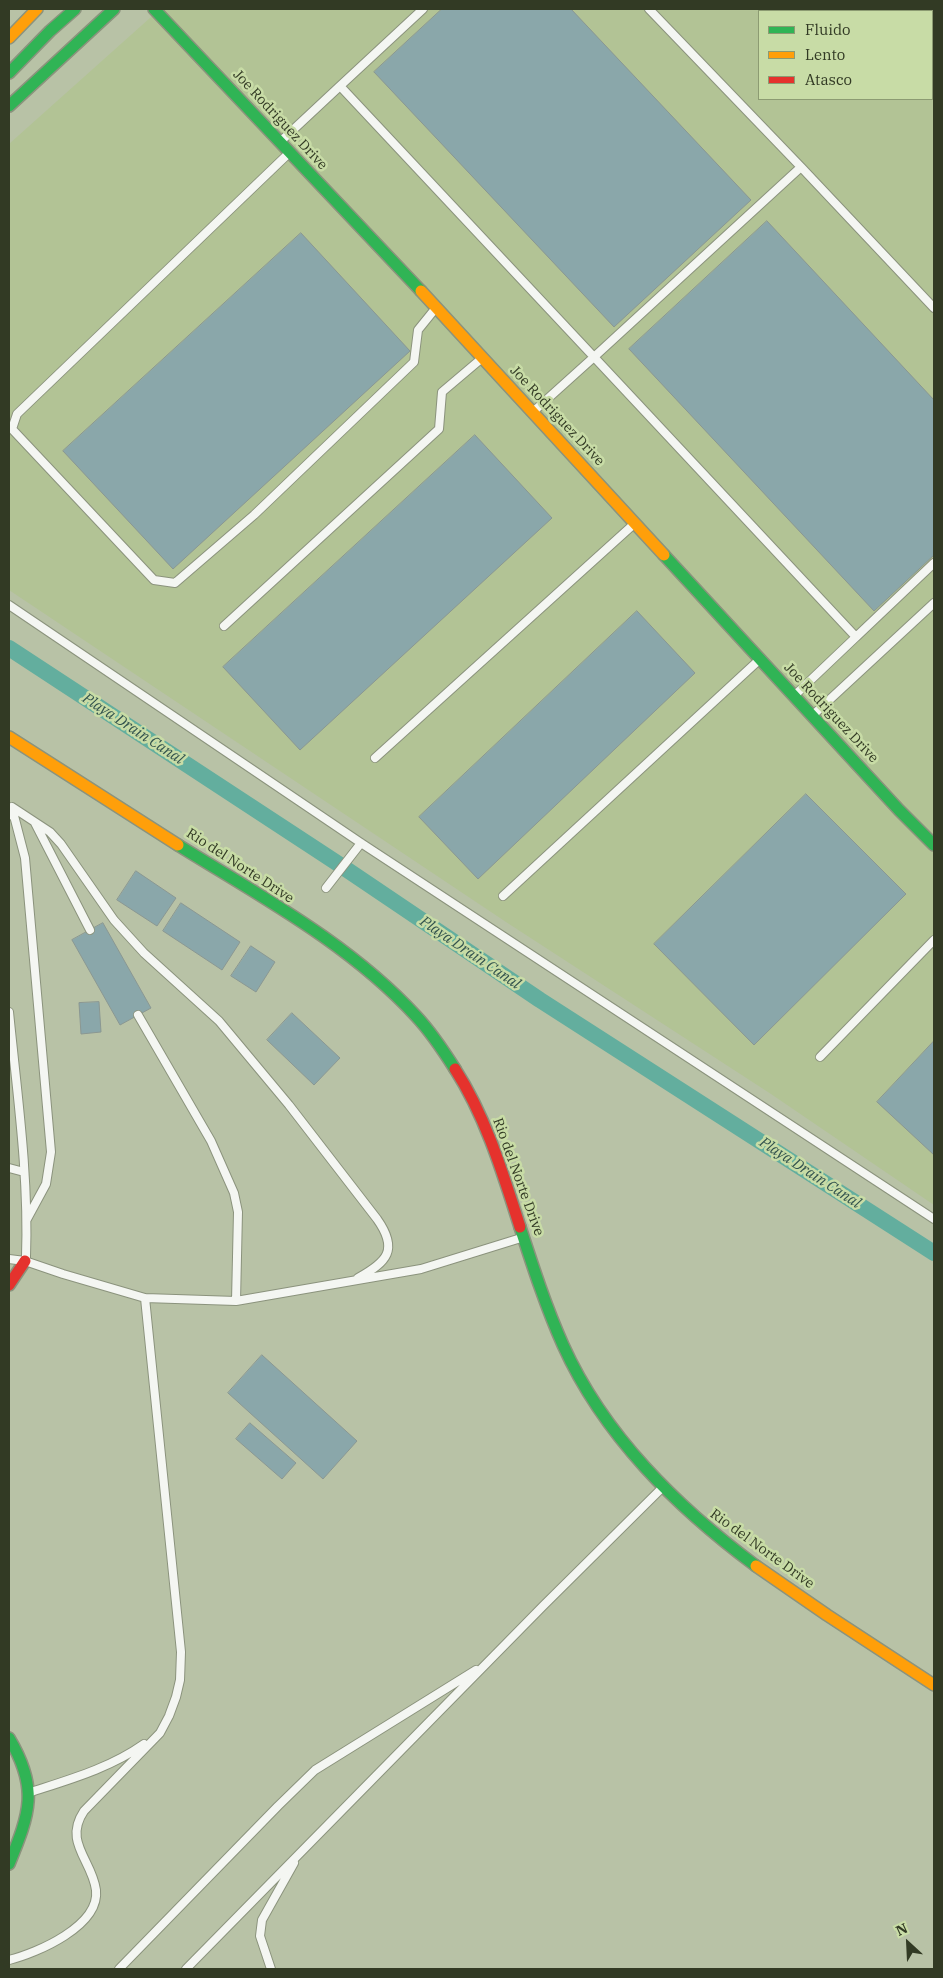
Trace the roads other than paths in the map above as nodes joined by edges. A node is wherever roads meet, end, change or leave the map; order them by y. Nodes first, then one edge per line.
1 (37, 9) edge
2 (75, 9) edge
3 (114, 9) edge
4 (154, 9) edge
5 (423, 9) edge
6 (649, 9) edge
7 (9, 38) edge
8 (10, 71) edge
9 (340, 86) junction
10 (9, 106) edge
11 (280, 142) junction
12 (290, 153) junction
13 (801, 167) junction
14 (436, 308) junction
15 (934, 308) edge
16 (482, 357) junction
17 (594, 357) junction
18 (533, 412) junction
19 (635, 523) junction
20 (934, 564) edge
21 (934, 603) edge
22 (9, 605) edge
23 (224, 626) dead end
24 (856, 637) junction
25 (760, 658) junction
26 (794, 696) junction
27 (812, 715) junction
28 (9, 737) edge
29 (375, 758) dead end
30 (10, 806) edge
31 (9, 815) edge
32 (34, 820) junction
33 (361, 843) junction
34 (934, 845) edge
35 (326, 888) dead end
36 (503, 896) dead end
37 (90, 930) dead end
38 (934, 940) edge
39 (9, 1012) edge
40 (138, 1016) dead end
41 (820, 1057) dead end
42 (9, 1168) edge
43 (24, 1172) junction
44 (27, 1218) junction
45 (934, 1220) edge
46 (524, 1238) junction
47 (9, 1259) edge
48 (26, 1261) junction
49 (358, 1278) junction
50 (9, 1285) edge
51 (145, 1298) junction
52 (236, 1301) junction
53 (662, 1488) junction
54 (486, 1664) junction
55 (934, 1685) edge
56 (160, 1732) junction
57 (9, 1738) edge
58 (30, 1792) junction
59 (298, 1855) junction
60 (9, 1864) edge
61 (9, 1960) edge
62 (120, 1969) edge
63 (186, 1969) edge
64 (271, 1969) edge

1 - 7 main road
2 - 8 main road
3 - 10 main road
4 - 11 main road, Joe Rodriguez Drive
5 - 9 lane
6 - 13 lane
9 - 11 lane
9 - 17 lane
11 - 12 main road, Joe Rodriguez Drive
12 - 14 main road, Joe Rodriguez Drive
12 - 14 lane
13 - 15 lane
13 - 17 lane
14 - 16 main road, Joe Rodriguez Drive
16 - 18 main road, Joe Rodriguez Drive
16 - 23 lane
17 - 18 lane
17 - 24 lane
18 - 19 main road, Joe Rodriguez Drive
19 - 25 main road, Joe Rodriguez Drive
19 - 29 lane
20 - 24 lane
21 - 27 lane
22 - 33 lane
24 - 26 lane
25 - 26 main road, Joe Rodriguez Drive
25 - 36 lane
26 - 27 main road, Joe Rodriguez Drive
27 - 34 main road, Joe Rodriguez Drive
28 - 46 main road, Rio del Norte Drive
30 - 31 lane
30 - 32 lane
30 - 44 lane
32 - 37 lane
32 - 49 lane
33 - 35 lane
33 - 45 lane
38 - 41 lane
39 - 43 lane
40 - 52 lane
42 - 43 lane
43 - 44 lane
44 - 48 lane
46 - 49 lane
46 - 53 main road, Rio del Norte Drive
47 - 48 lane
48 - 50 main road
48 - 51 lane
49 - 52 lane
51 - 52 lane
51 - 56 lane
53 - 54 lane
53 - 55 main road, Rio del Norte Drive
54 - 59 lane
54 - 62 lane
56 - 58 lane
56 - 61 lane
57 - 58 main road
58 - 60 main road
59 - 63 lane
59 - 64 lane

